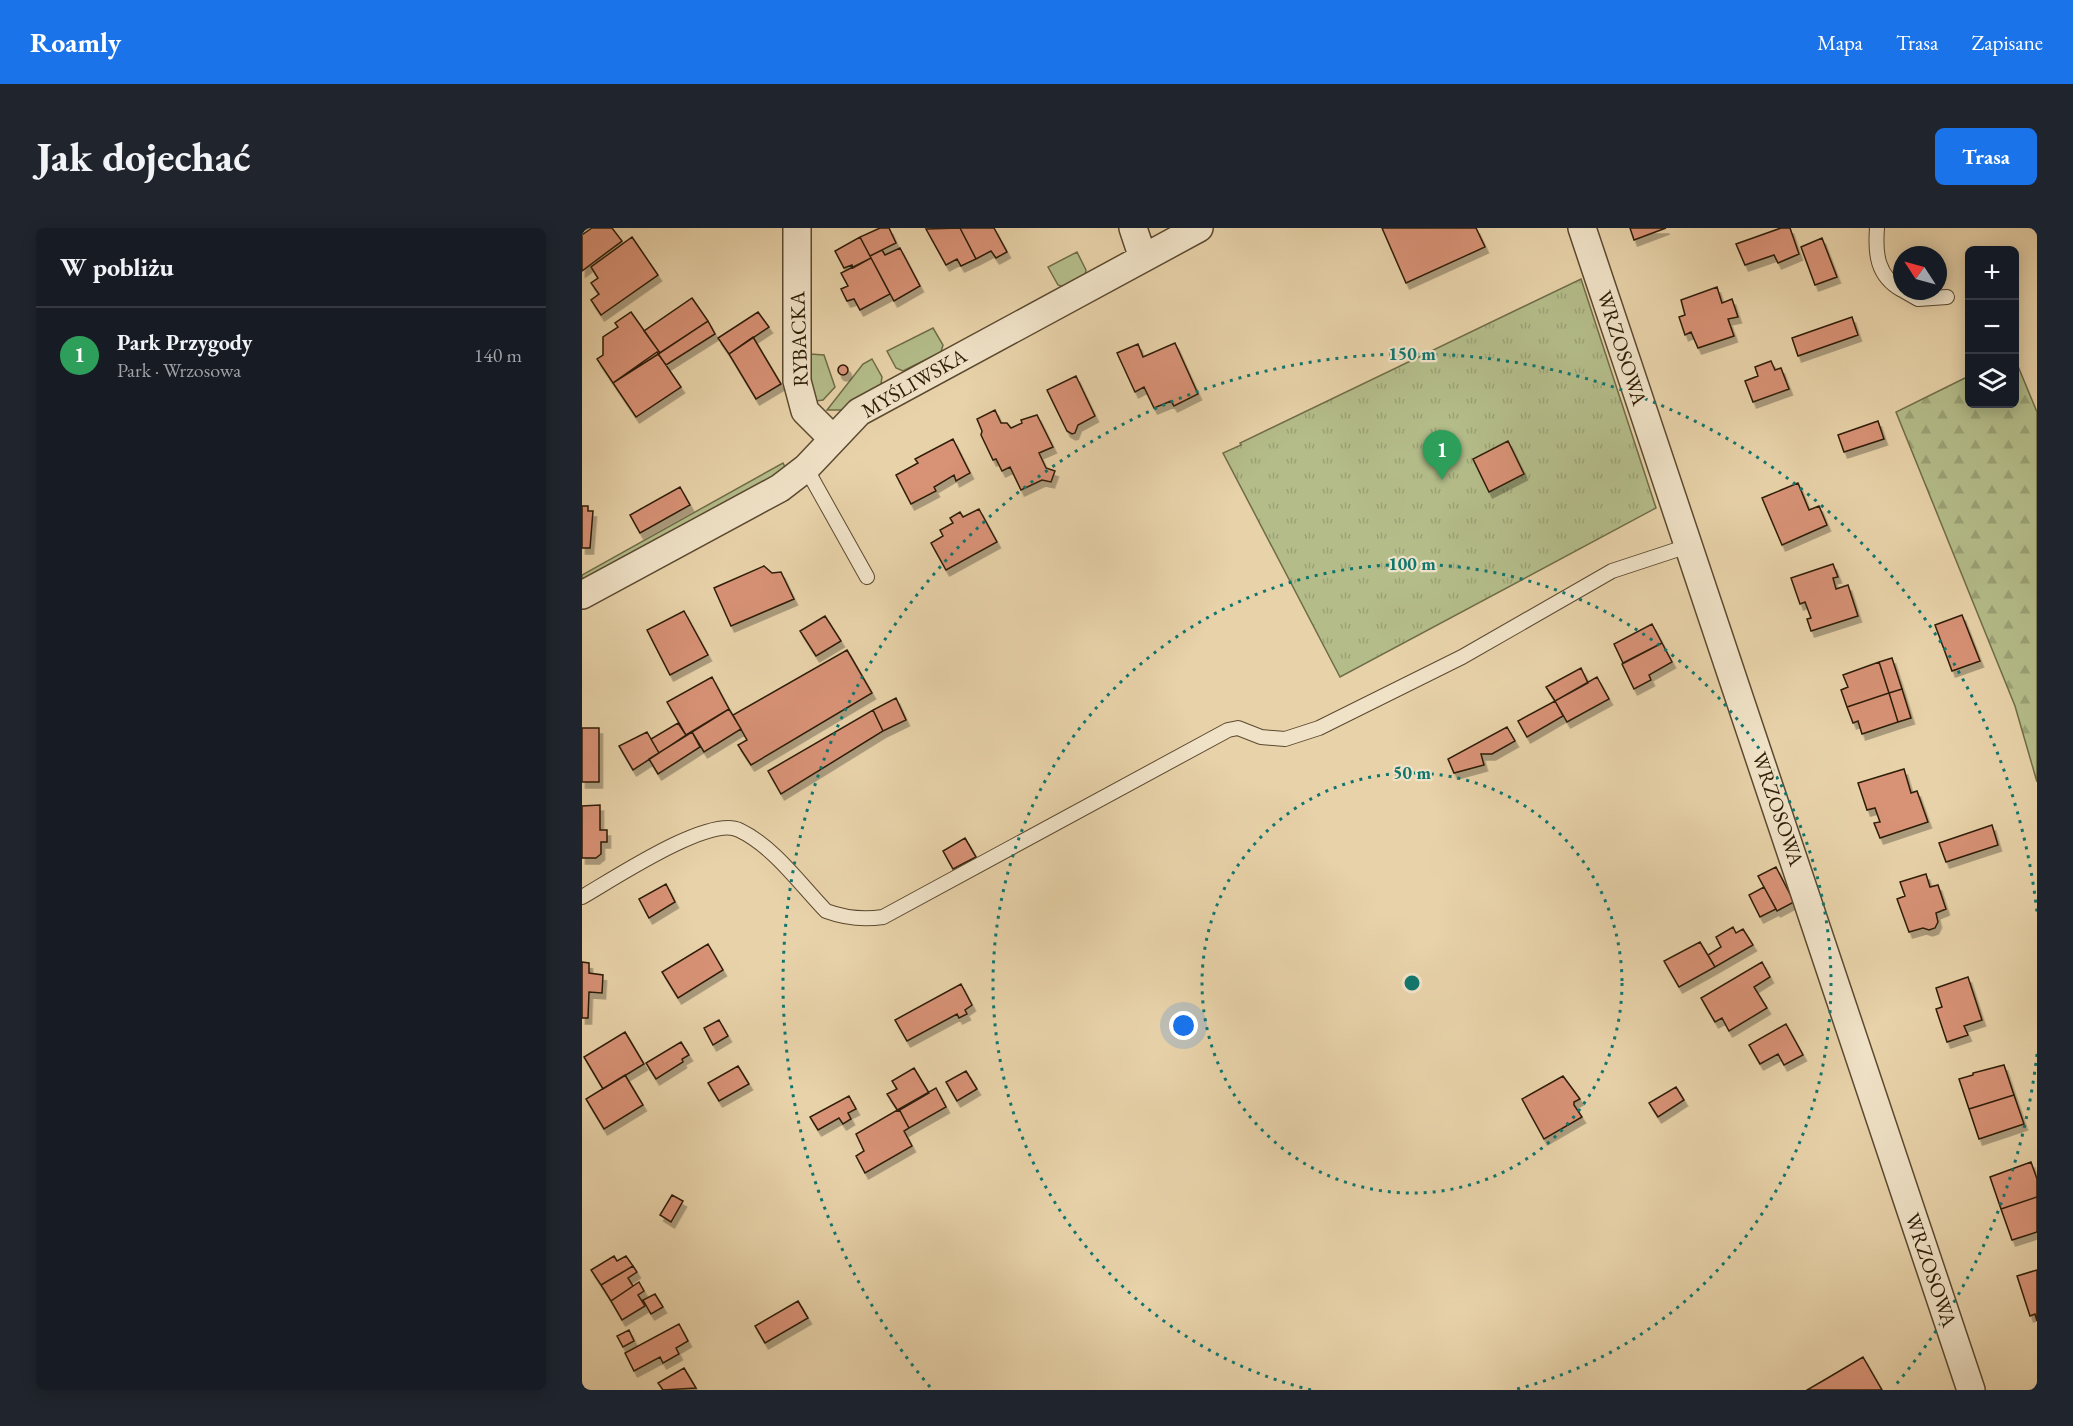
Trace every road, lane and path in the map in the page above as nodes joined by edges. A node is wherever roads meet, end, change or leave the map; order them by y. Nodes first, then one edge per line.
1 (797, 228) edge
2 (1133, 228) edge
3 (1199, 228) edge
4 (1582, 228) edge
5 (1878, 228) edge
6 (1143, 258) junction
7 (1893, 285) edge
8 (833, 439) junction
9 (806, 468) junction
10 (1688, 546) junction
11 (867, 577) dead end
12 (582, 595) edge
13 (582, 897) edge
14 (1971, 1390) edge

1 - 8 street, RYBACKA
2 - 6 street
3 - 6 street, MYŚLIWSKA
4 - 10 street, WRZOSOWA
5 - 7 lane
6 - 8 street, MYŚLIWSKA
8 - 9 street, MYŚLIWSKA
9 - 11 lane
9 - 12 street, MYŚLIWSKA
10 - 13 lane
10 - 14 street, WRZOSOWA

